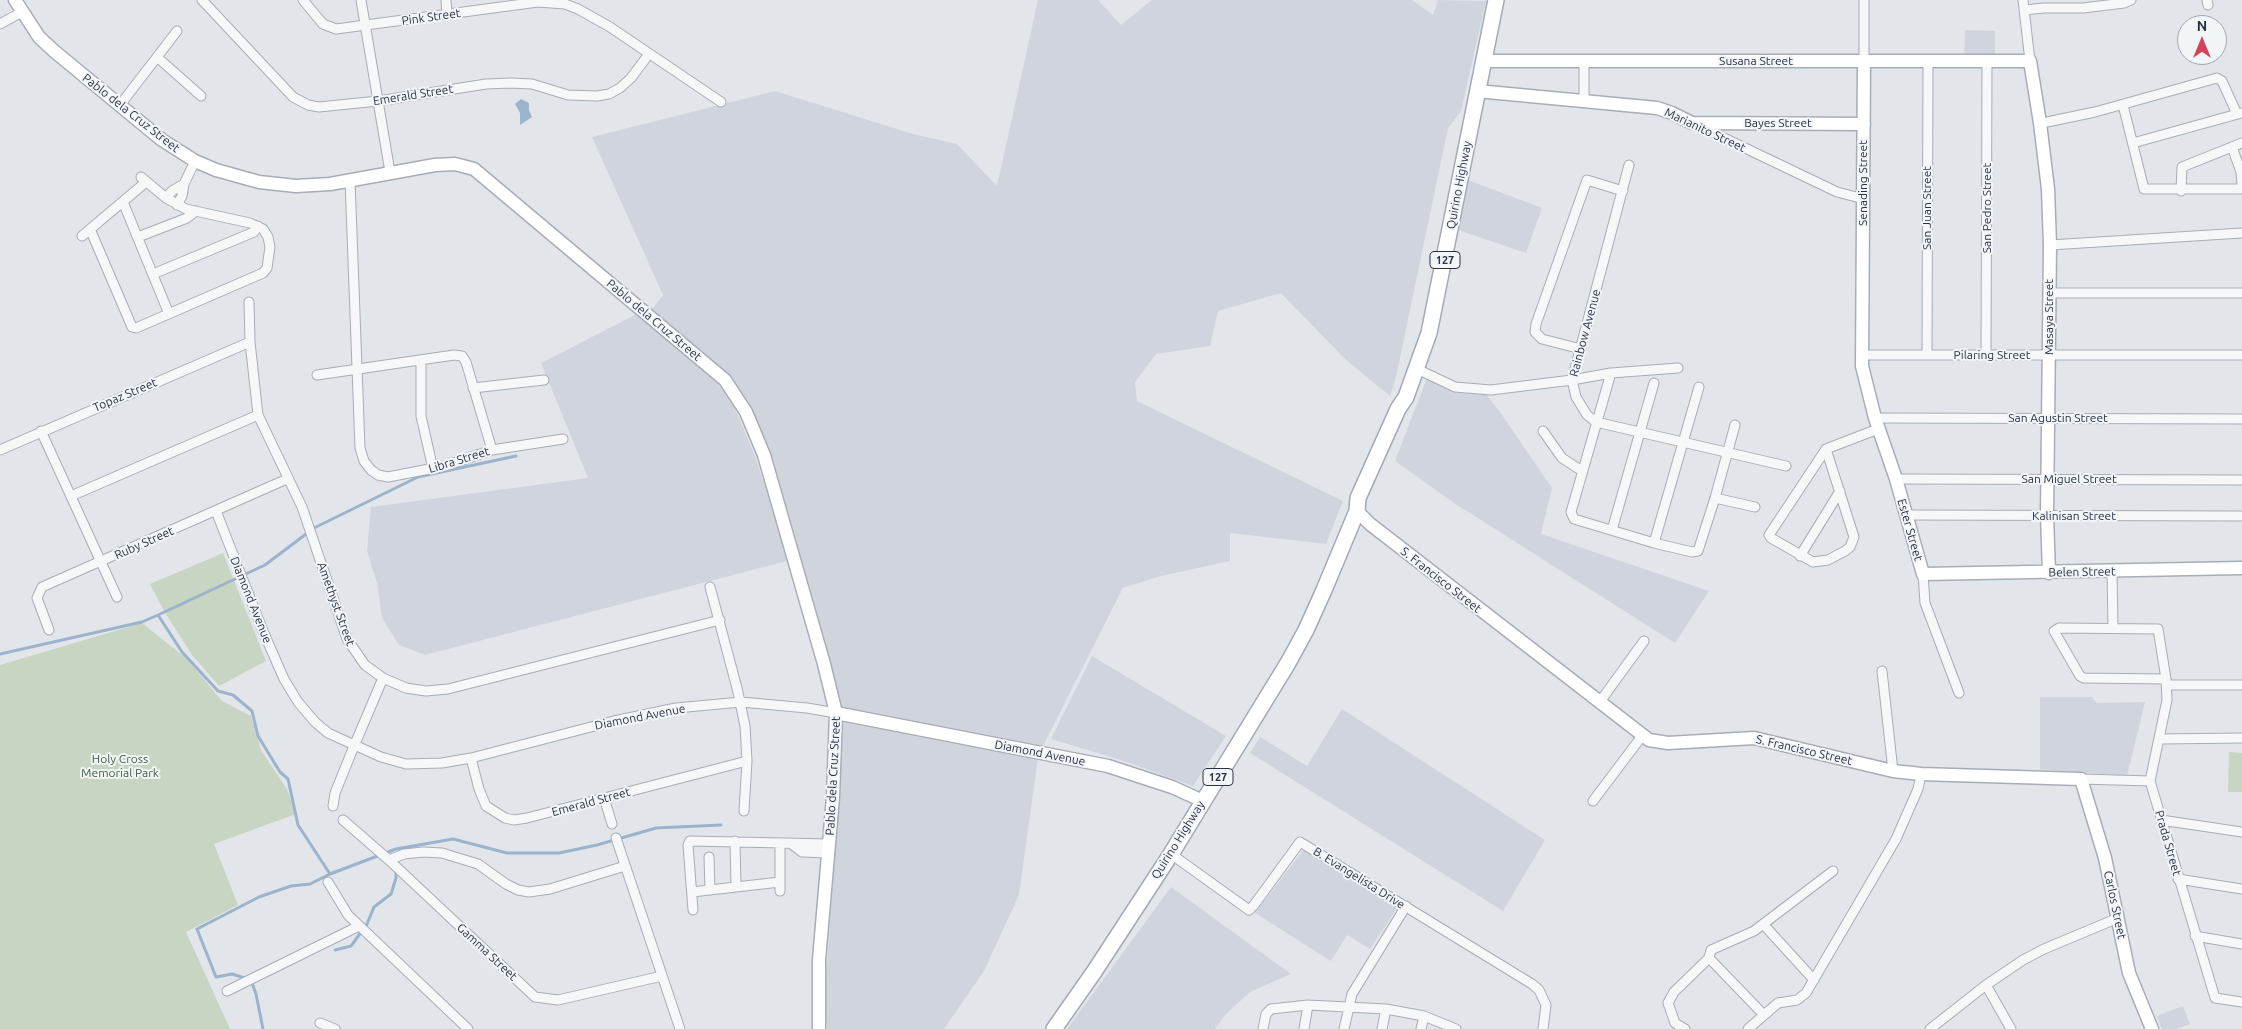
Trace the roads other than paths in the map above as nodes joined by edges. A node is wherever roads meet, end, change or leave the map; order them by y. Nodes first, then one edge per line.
1 (15, 0) edge
2 (202, 0) edge
3 (304, 0) edge
4 (361, 0) edge
5 (446, 0) edge
6 (1496, 0) edge
7 (1864, 0) edge
8 (2023, 0) edge
9 (2131, 0) edge
10 (538, 1) edge
11 (2024, 10) junction
12 (22, 12) junction
13 (447, 15) junction
14 (0, 24) edge
15 (365, 26) junction
16 (177, 31) dead end
17 (649, 54) junction
18 (157, 57) junction
19 (1483, 61) junction
20 (1584, 61) junction
21 (2030, 61) junction
22 (1864, 62) junction
23 (1928, 62) junction
24 (1987, 62) junction
25 (1477, 90) junction
26 (201, 96) dead end
27 (378, 101) junction
28 (1584, 101) junction
29 (722, 102) dead end
30 (2123, 104) junction
31 (120, 105) junction
32 (2239, 113) edge
33 (2044, 122) junction
34 (1692, 123) junction
35 (1864, 124) junction
36 (2133, 143) junction
37 (2242, 143) edge
38 (2232, 147) junction
39 (195, 161) junction
40 (1629, 165) dead end
41 (390, 172) junction
42 (350, 180) junction
43 (184, 184) junction
44 (2242, 186) edge
45 (2242, 190) edge
46 (1623, 191) junction
47 (2181, 191) junction
48 (166, 198) junction
49 (1864, 199) junction
50 (123, 202) junction
51 (177, 205) junction
52 (196, 211) junction
53 (258, 226) junction
54 (90, 229) junction
55 (2242, 232) edge
56 (82, 236) dead end
57 (138, 237) junction
58 (2050, 245) junction
59 (153, 274) junction
60 (2242, 292) edge
61 (2049, 293) junction
62 (249, 302) dead end
63 (169, 314) junction
64 (250, 342) junction
65 (1581, 349) junction
66 (1927, 355) junction
67 (1986, 355) junction
68 (2049, 355) junction
69 (2242, 356) edge
70 (421, 360) junction
71 (1862, 360) junction
72 (1678, 368) dead end
73 (358, 369) junction
74 (1417, 369) junction
75 (1610, 373) junction
76 (317, 375) dead end
77 (544, 380) dead end
78 (1572, 380) junction
79 (1654, 383) dead end
80 (1699, 387) dead end
81 (473, 388) junction
82 (258, 415) junction
83 (2049, 418) junction
84 (2242, 419) edge
85 (1596, 422) junction
86 (1876, 423) junction
87 (1735, 425) dead end
88 (41, 431) junction
89 (1543, 431) dead end
90 (1640, 432) junction
91 (563, 440) dead end
92 (1684, 442) junction
93 (1826, 449) junction
94 (0, 450) edge
95 (492, 450) junction
96 (1728, 452) junction
97 (1786, 466) dead end
98 (432, 469) junction
99 (1582, 471) junction
100 (287, 479) junction
101 (1896, 479) junction
102 (2048, 479) junction
103 (2242, 480) edge
104 (1840, 491) junction
105 (71, 496) junction
106 (1715, 498) junction
107 (1755, 507) dead end
108 (1357, 510) junction
109 (216, 511) junction
110 (1906, 515) junction
111 (2047, 516) junction
112 (2242, 516) edge
113 (1612, 530) junction
114 (1654, 543) junction
115 (1800, 556) junction
116 (101, 562) junction
117 (2242, 568) edge
118 (2112, 571) junction
119 (2049, 573) junction
120 (1923, 574) junction
121 (710, 587) dead end
122 (117, 597) dead end
123 (720, 620) junction
124 (2113, 628) junction
125 (49, 630) dead end
126 (1644, 641) dead end
127 (1882, 670) dead end
128 (383, 678) junction
129 (2166, 682) junction
130 (2242, 684) edge
131 (1959, 693) dead end
132 (741, 702) junction
133 (1599, 703) junction
134 (836, 713) junction
135 (1642, 736) junction
136 (2242, 738) edge
137 (2160, 739) junction
138 (354, 745) junction
139 (471, 758) junction
140 (747, 761) junction
141 (1893, 771) junction
142 (1921, 774) junction
143 (2081, 779) junction
144 (2150, 781) junction
145 (604, 798) junction
146 (1203, 801) junction
147 (1593, 801) dead end
148 (333, 806) dead end
149 (744, 811) dead end
150 (343, 820) dead end
151 (2161, 820) junction
152 (612, 824) dead end
153 (2242, 832) edge
154 (616, 838) dead end
155 (735, 841) junction
156 (785, 843) junction
157 (829, 848) junction
158 (1171, 854) junction
159 (709, 858) dead end
160 (389, 860) junction
161 (625, 866) junction
162 (1833, 870) dead end
163 (2178, 879) junction
164 (328, 882) dead end
165 (736, 886) junction
166 (2242, 889) edge
167 (710, 890) junction
168 (692, 892) junction
169 (1406, 906) junction
170 (693, 910) dead end
171 (2118, 918) junction
172 (1763, 924) junction
173 (359, 926) junction
174 (2196, 936) junction
175 (2242, 944) edge
176 (1709, 958) junction
177 (662, 976) junction
178 (1814, 980) junction
179 (1986, 985) junction
180 (227, 991) dead end
181 (2242, 1002) edge
182 (1308, 1005) junction
183 (1348, 1006) junction
184 (1386, 1009) junction
185 (1764, 1015) junction
186 (1424, 1016) junction
187 (320, 1023) dead end
188 (1543, 1028) edge
189 (335, 1029) edge
190 (468, 1029) edge
191 (680, 1029) edge
192 (819, 1029) edge
193 (1054, 1029) edge
194 (1263, 1029) edge
195 (1304, 1029) edge
196 (1344, 1029) edge
197 (1382, 1029) edge
198 (1421, 1029) edge
199 (1456, 1029) edge
200 (1685, 1029) edge
201 (1748, 1029) edge
202 (1930, 1029) edge
203 (2011, 1029) edge
204 (2152, 1029) edge

1 - 12 street, Pablo dela Cruz Street
2 - 27 street, Emerald Street
3 - 15 street, Pink Street
4 - 15 street
5 - 13 street
6 - 19 main road, Quirino Highway / 127
7 - 22 street, Senading Street
8 - 11 street
9 - 11 street
10 - 13 street, Pink Street
10 - 17 street, Pink Street
11 - 21 street
12 - 14 street
12 - 31 street, Pablo dela Cruz Street
13 - 15 street, Pink Street
15 - 27 street
16 - 18 street
17 - 27 street, Emerald Street
17 - 29 street, Pink Street
18 - 26 street
18 - 31 street
19 - 20 street, Susana Street
19 - 25 main road, Quirino Highway / 127
20 - 22 street, Susana Street
20 - 28 street
21 - 24 street, Susana Street
21 - 33 street, Masaya Street
22 - 23 street, Susana Street
22 - 35 street, Senading Street
23 - 24 street, Susana Street
23 - 66 street, San Juan Street
24 - 67 street, San Pedro Street
25 - 28 street, Marianito Street
25 - 74 main road, Quirino Highway / 127
27 - 41 street
28 - 34 street, Marianito Street
30 - 32 street
30 - 33 street
30 - 36 street
31 - 39 street, Pablo dela Cruz Street
32 - 36 street
33 - 58 street, Masaya Street
34 - 35 street, Bayes Street
34 - 49 street, Marianito Street
35 - 49 street, Senading Street
36 - 47 street
37 - 38 street
38 - 44 street
38 - 47 street
39 - 42 street, Pablo dela Cruz Street
39 - 43 street
40 - 46 street, Rainbow Avenue
41 - 42 street, Pablo dela Cruz Street
41 - 134 street, Pablo dela Cruz Street
42 - 73 street, Libra Street
43 - 48 street
43 - 51 street
45 - 47 street
46 - 65 street, Rainbow Avenue
46 - 65 street
48 - 50 street
48 - 51 street
49 - 71 street, Senading Street
50 - 54 street
50 - 57 street
51 - 52 street
52 - 53 street
52 - 57 street
53 - 59 street
53 - 63 street
54 - 56 street
54 - 63 street
55 - 58 street
57 - 59 street
58 - 61 street, Masaya Street
59 - 63 street
60 - 61 street
61 - 68 street, Masaya Street
62 - 64 street, Amethyst Street
64 - 82 street, Amethyst Street
64 - 88 street, Topaz Street
65 - 78 street, Rainbow Avenue
66 - 67 street, Pilaring Street
66 - 71 street, Pilaring Street
67 - 68 street, Pilaring Street
68 - 69 street, Pilaring Street
68 - 83 street, Masaya Street
70 - 73 street
70 - 81 street
70 - 98 street
71 - 86 street, Ester Street
72 - 75 street
73 - 76 street
73 - 98 street, Libra Street
74 - 78 street
74 - 108 main road, Quirino Highway / 127
75 - 78 street
75 - 85 street
77 - 81 street
78 - 85 street, Rainbow Avenue
79 - 90 street
80 - 92 street
81 - 95 street
82 - 100 street, Amethyst Street
82 - 105 street
83 - 84 street, San Agustin Street
83 - 86 street, San Agustin Street
83 - 102 street, Masaya Street
85 - 90 street
85 - 99 street
86 - 93 street
86 - 101 street, Ester Street
87 - 96 street
88 - 94 street, Topaz Street
88 - 105 street
89 - 99 street
90 - 92 street
90 - 113 street
91 - 95 street, Libra Street
92 - 96 street
92 - 114 street
93 - 104 street
93 - 115 street
95 - 98 street, Libra Street
96 - 97 street
96 - 106 street
99 - 113 street
100 - 109 street, Ruby Street
100 - 128 street, Amethyst Street
101 - 102 street, San Miguel Street
101 - 110 street, Ester Street
102 - 103 street, San Miguel Street
102 - 111 street, Masaya Street
104 - 115 street
104 - 115 street
105 - 116 street
106 - 107 street
106 - 114 street
108 - 133 street, S. Francisco Street
108 - 146 main road, Quirino Highway / 127
109 - 116 street, Ruby Street
109 - 138 street, Diamond Avenue
110 - 111 street, Kalinisan Street
110 - 120 street, Ester Street
111 - 112 street, Kalinisan Street
111 - 119 street, Masaya Street
113 - 114 street
116 - 122 street
116 - 125 street, Ruby Street
117 - 118 street, Belen Street
118 - 119 street, Belen Street
118 - 124 street
119 - 120 street, Belen Street
120 - 131 street, Ester Street
121 - 123 street
123 - 128 street, Amethyst Street
123 - 132 street
124 - 129 street, Prada Street
124 - 129 street
126 - 133 street
127 - 141 street
128 - 138 street
129 - 130 street
129 - 137 street, Prada Street
132 - 134 street, Diamond Avenue
132 - 139 street, Diamond Avenue
132 - 140 street
133 - 135 street, S. Francisco Street
134 - 146 street, Diamond Avenue
134 - 157 street, Pablo dela Cruz Street
135 - 141 street, S. Francisco Street
135 - 147 street
136 - 137 street
137 - 144 street, Prada Street
138 - 139 street, Diamond Avenue
138 - 148 street
139 - 145 street, Emerald Street
140 - 145 street, Emerald Street
140 - 149 street
141 - 142 street, S. Francisco Street
142 - 143 street, S. Francisco Street
142 - 178 street
143 - 144 street, S. Francisco Street
143 - 171 street, Carlos Street
144 - 151 street, Prada Street
145 - 152 street
146 - 158 main road, Quirino Highway / 127
150 - 160 street, Gamma Street
151 - 153 street
151 - 163 street, Prada Street
154 - 161 street
155 - 156 street
155 - 165 street
155 - 168 street
156 - 157 street
156 - 165 street
157 - 192 street, Pablo dela Cruz Street
158 - 169 street, B. Evangelista Drive
158 - 193 main road, Quirino Highway / 127
159 - 167 street
160 - 161 street
160 - 177 street, Gamma Street
161 - 177 street
162 - 172 street
163 - 166 street
163 - 174 street, Prada Street
164 - 173 street
165 - 167 street
167 - 168 street
168 - 170 street
169 - 183 street
169 - 188 street, B. Evangelista Drive
171 - 179 street
171 - 204 street, Carlos Street
172 - 176 street
172 - 178 street
173 - 180 street
173 - 190 street
174 - 175 street
174 - 181 street, Prada Street
176 - 185 street
176 - 200 street
177 - 191 street
178 - 185 street
179 - 202 street
179 - 203 street
182 - 183 street
182 - 194 street
182 - 195 street
183 - 184 street
183 - 196 street
184 - 186 street
184 - 197 street
185 - 201 street
186 - 198 street
186 - 199 street
187 - 189 street

